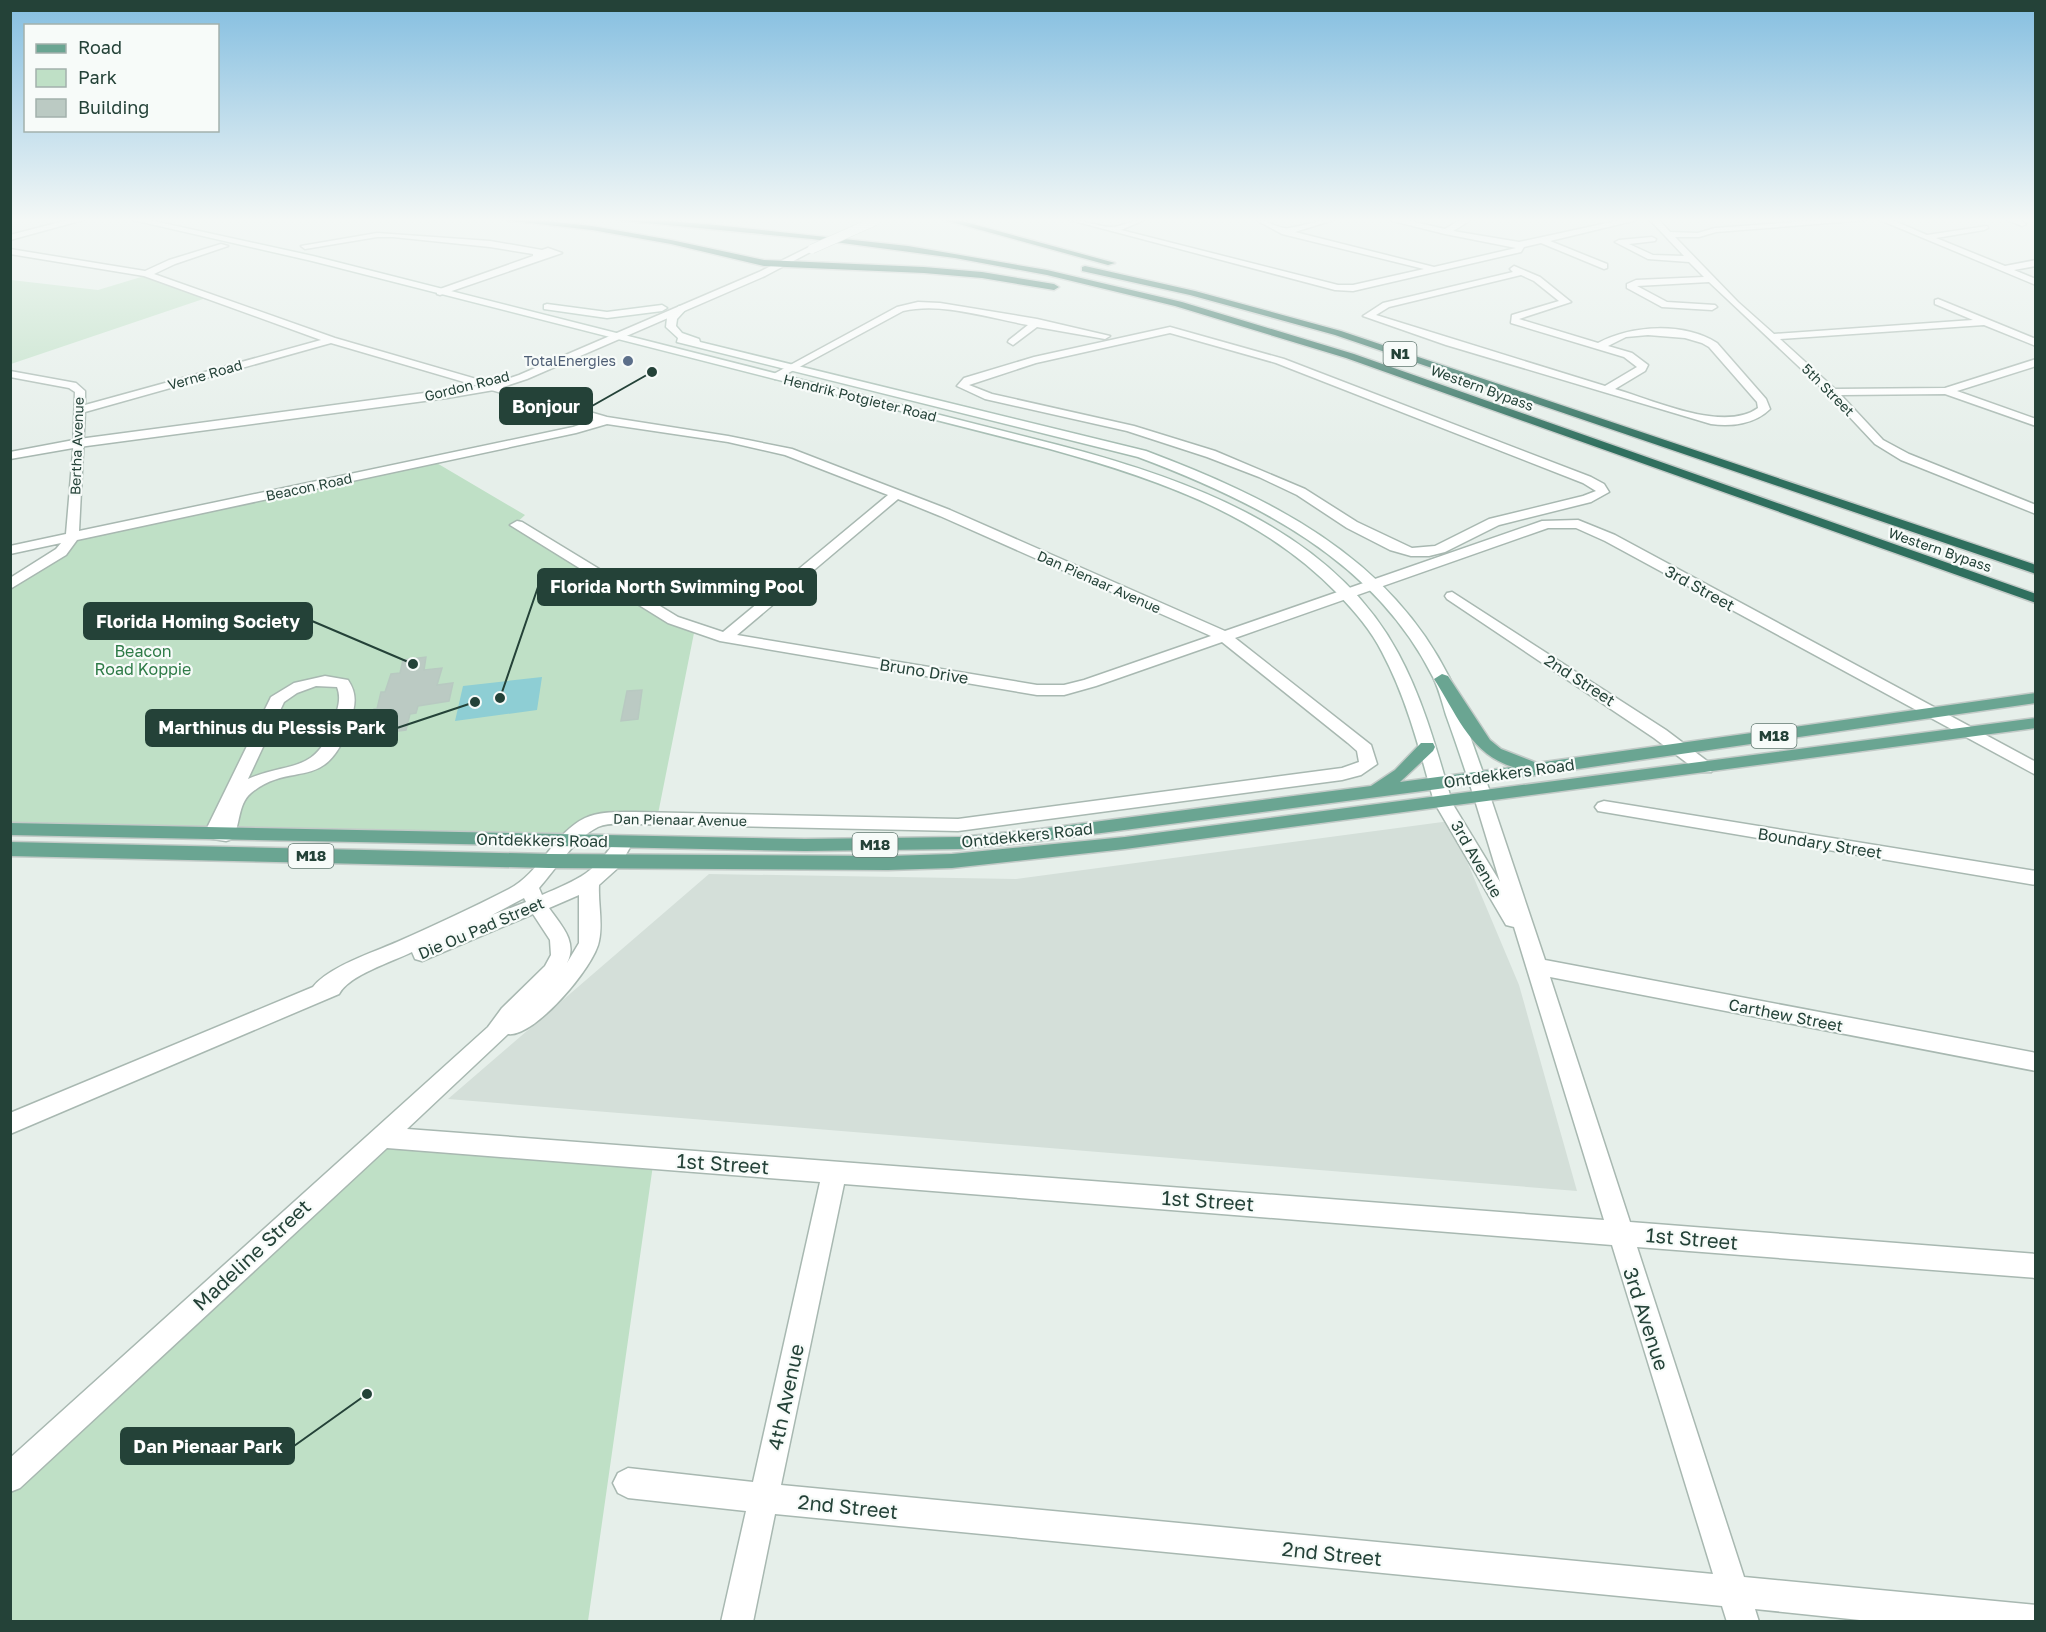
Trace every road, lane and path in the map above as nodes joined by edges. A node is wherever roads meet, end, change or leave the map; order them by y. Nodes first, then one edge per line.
1 (208, 296) edge
2 (457, 296) edge
3 (689, 296) edge
4 (710, 296) edge
5 (1147, 296) edge
6 (1207, 296) edge
7 (1227, 296) edge
8 (1423, 296) edge
9 (1559, 296) edge
10 (1649, 296) edge
11 (1729, 296) edge
12 (1104, 297) dead end
13 (1938, 302) dead end
14 (536, 304) dead end
15 (547, 307) junction
16 (1712, 307) dead end
17 (662, 308) junction
18 (682, 308) junction
19 (1037, 322) junction
20 (1984, 322) junction
21 (628, 327) junction
22 (1338, 333) junction
23 (611, 334) junction
24 (1105, 336) dead end
25 (1773, 337) junction
26 (331, 340) junction
27 (1013, 342) dead end
28 (2036, 343) edge
29 (1598, 347) junction
30 (718, 349) junction
31 (2036, 362) edge
32 (793, 367) junction
33 (1396, 372) junction
34 (10, 374) edge
35 (775, 376) junction
36 (489, 385) junction
37 (1605, 390) junction
38 (1946, 391) junction
39 (1832, 392) junction
40 (80, 410) junction
41 (606, 420) junction
42 (2036, 423) edge
43 (79, 443) junction
44 (10, 456) edge
45 (897, 494) junction
46 (2036, 510) edge
47 (1494, 522) junction
48 (517, 525) dead end
49 (1516, 535) junction
50 (72, 537) junction
51 (10, 550) edge
52 (2036, 570) edge
53 (1372, 584) junction
54 (10, 585) edge
55 (1346, 593) junction
56 (1452, 596) dead end
57 (2036, 599) edge
58 (1223, 636) junction
59 (725, 638) junction
60 (1442, 680) junction
61 (2036, 698) edge
62 (1929, 712) junction
63 (2036, 723) edge
64 (1967, 732) junction
65 (1427, 747) junction
66 (1682, 749) junction
67 (1538, 768) junction
68 (1705, 768) junction
69 (2036, 770) edge
70 (1475, 777) junction
71 (1438, 783) junction
72 (1376, 790) junction
73 (1483, 797) junction
74 (1443, 802) junction
75 (1604, 807) dead end
76 (10, 829) edge
77 (219, 835) junction
78 (570, 840) junction
79 (624, 842) junction
80 (10, 849) edge
81 (549, 861) junction
82 (612, 862) junction
83 (2036, 878) edge
84 (589, 883) junction
85 (533, 896) junction
86 (1533, 957) junction
87 (496, 1034) junction
88 (2036, 1062) edge
89 (10, 1124) edge
90 (380, 1137) junction
91 (834, 1172) junction
92 (1619, 1232) junction
93 (2036, 1266) edge
94 (10, 1479) edge
95 (628, 1483) dead end
96 (764, 1498) junction
97 (1734, 1593) junction
98 (2036, 1621) edge
99 (737, 1622) edge
100 (1743, 1622) edge

1 - 26 street, Dan Pienaar Avenue
2 - 23 street, Hendrik Potgieter Road
3 - 17 street, Gordon Road
4 - 18 street, Gordon Road
5 - 33 highway, Western Bypass / N1
6 - 22 highway, Western Bypass / N1
7 - 22 highway
8 - 37 street
9 - 29 street
10 - 16 street
11 - 25 street, 5th Street
12 - 33 highway
13 - 20 street
14 - 15 street, Hendrik Potgieter Road
15 - 17 street
15 - 21 street, Hendrik Potgieter Road
17 - 21 street, Gordon Road
18 - 21 street, Gordon Road
18 - 30 street
19 - 24 street
19 - 27 street
19 - 32 street
20 - 25 street
20 - 28 street
21 - 23 street, Gordon Road
21 - 30 street, Hendrik Potgieter Road
22 - 52 highway, Western Bypass / N1
23 - 35 street, Hendrik Potgieter Road
23 - 36 street, Gordon Road
25 - 39 street, 5th Street
26 - 36 street, Dan Pienaar Avenue
26 - 40 street, Verne Road
29 - 37 street
29 - 37 street
30 - 32 street, Hendrik Potgieter Road
31 - 38 street
32 - 35 street
32 - 53 street, Hendrik Potgieter Road
33 - 57 highway, Western Bypass / N1
34 - 40 street, Bertha Avenue
35 - 55 street, Hendrik Potgieter Road
36 - 41 street, Dan Pienaar Avenue
36 - 43 street, Gordon Road
38 - 39 street
38 - 42 street
39 - 46 street, 5th Street
40 - 43 street, Bertha Avenue
41 - 45 street, Dan Pienaar Avenue
41 - 50 street, Beacon Road
43 - 44 street, Gordon Road
43 - 50 street, Bertha Avenue
45 - 58 street, Dan Pienaar Avenue
45 - 59 street
47 - 47 street
47 - 49 street
48 - 59 street, Bruno Drive
49 - 53 street, 3rd Street
49 - 62 street, 3rd Street
50 - 51 street, Beacon Road
50 - 54 street
53 - 55 street, 3rd Street
53 - 60 street, Hendrik Potgieter Road
55 - 58 street, Bruno Drive
55 - 65 street, Hendrik Potgieter Road
56 - 66 street, 2nd Street
58 - 59 street, Bruno Drive
58 - 78 street, Dan Pienaar Avenue
60 - 67 main road
60 - 70 street, Hendrik Potgieter Road
61 - 62 main road, Ontdekkers Road / M18
62 - 64 street, 3rd Street
62 - 66 main road, Ontdekkers Road / M18
63 - 64 main road, Ontdekkers Road / M18
64 - 68 main road, Ontdekkers Road / M18
64 - 69 street, 3rd Street
65 - 71 street, Hendrik Potgieter Road
65 - 72 main road
66 - 67 main road, Ontdekkers Road / M18
66 - 68 street, 2nd Street
67 - 70 main road, Ontdekkers Road / M18
68 - 73 main road, Ontdekkers Road / M18
70 - 71 main road, Ontdekkers Road / M18
70 - 73 street, 3rd Avenue
71 - 72 main road, Ontdekkers Road / M18
71 - 74 street, 3rd Avenue
72 - 79 main road, Ontdekkers Road / M18
73 - 74 main road, Ontdekkers Road / M18
73 - 86 street, 3rd Avenue
74 - 82 main road, Ontdekkers Road / M18
74 - 86 street, 3rd Avenue
75 - 83 street, Boundary Street
76 - 77 main road, Ontdekkers Road / M18
77 - 77 street
77 - 78 main road, Ontdekkers Road / M18
78 - 79 main road, Ontdekkers Road / M18
78 - 81 street, Die Ou Pad Street
79 - 82 street, Die Ou Pad Street
80 - 81 main road, Ontdekkers Road / M18
81 - 82 main road, Ontdekkers Road / M18
81 - 85 street, Die Ou Pad Street
82 - 84 street, Die Ou Pad Street
84 - 85 street, Die Ou Pad Street
84 - 87 street, Madeline Street
85 - 87 street, Madeline Street
85 - 89 street, Die Ou Pad Street
86 - 88 street, Carthew Street
86 - 92 street, 3rd Avenue
87 - 90 street, Madeline Street
90 - 91 street, 1st Street
90 - 94 street, Madeline Street
91 - 92 street, 1st Street
91 - 96 street, 4th Avenue
92 - 93 street, 1st Street
92 - 97 street, 3rd Avenue
95 - 96 street, 2nd Street
96 - 97 street, 2nd Street
96 - 99 street, 4th Avenue
97 - 98 street, 2nd Street
97 - 100 street, 3rd Avenue

